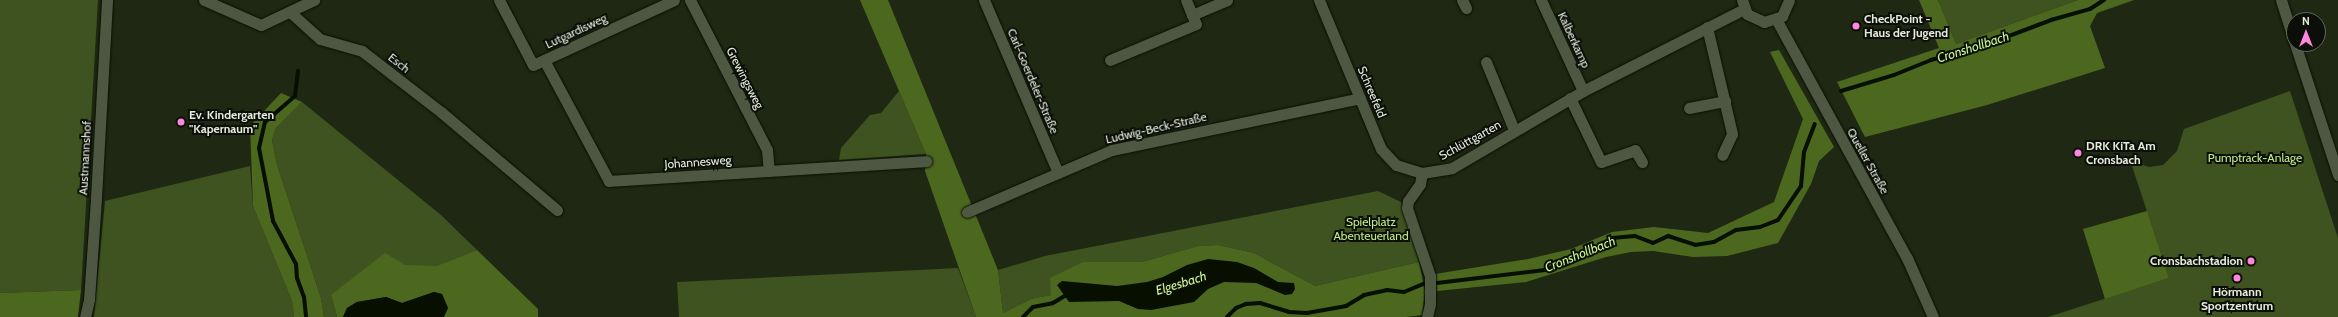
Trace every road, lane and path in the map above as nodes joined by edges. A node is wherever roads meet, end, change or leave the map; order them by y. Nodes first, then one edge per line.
1 (107, 0) edge
2 (204, 0) edge
3 (499, 0) edge
4 (674, 0) edge
5 (690, 0) edge
6 (984, 0) edge
7 (1186, 0) edge
8 (1227, 0) edge
9 (1319, 0) edge
10 (1541, 0) edge
11 (1789, 0) edge
12 (2281, 0) edge
13 (307, 2) edge
14 (1743, 4) edge
15 (290, 12) junction
16 (1192, 15) junction
17 (2286, 15) edge
18 (1776, 19) junction
19 (1707, 27) junction
20 (2298, 52) edge
21 (544, 60) junction
22 (1110, 60) dead end
23 (1486, 62) dead end
24 (1583, 91) junction
25 (1360, 98) junction
26 (1570, 98) junction
27 (1725, 101) junction
28 (1689, 108) dead end
29 (1514, 130) junction
30 (1722, 155) dead end
31 (926, 161) dead end
32 (1642, 162) dead end
33 (769, 171) junction
34 (1058, 173) junction
35 (1422, 173) junction
36 (2338, 175) edge
37 (557, 210) dead end
38 (967, 212) dead end
39 (85, 317) edge
40 (1427, 317) edge
41 (1933, 317) edge

1 - 39 street, Austmannshof
2 - 15 street
3 - 21 street, Lutgardisweg
4 - 21 street, Lutgardisweg
5 - 33 street, Grewingsweg
6 - 34 street, Carl-Goerdeler-Straße
7 - 16 street
8 - 16 street
9 - 25 street, Schreefeld
10 - 24 street, Kalberkamp
11 - 18 street
12 - 17 street
13 - 15 street
14 - 18 street
14 - 19 street, Schlüttgarten
15 - 37 street, Esch
16 - 22 street
18 - 41 street, Queller Straße
19 - 24 street, Schlüttgarten
19 - 27 street
20 - 36 street
21 - 33 street, Johannesweg
23 - 29 street, Schlüttgarten
24 - 26 street, Schlüttgarten
25 - 34 street, Ludwig-Beck-Straße
25 - 35 street, Schreefeld
26 - 29 street, Schlüttgarten
26 - 32 street
27 - 28 street
27 - 30 street
29 - 35 street, Schlüttgarten
31 - 33 street, Johannesweg
34 - 38 street, Ludwig-Beck-Straße
35 - 40 street

